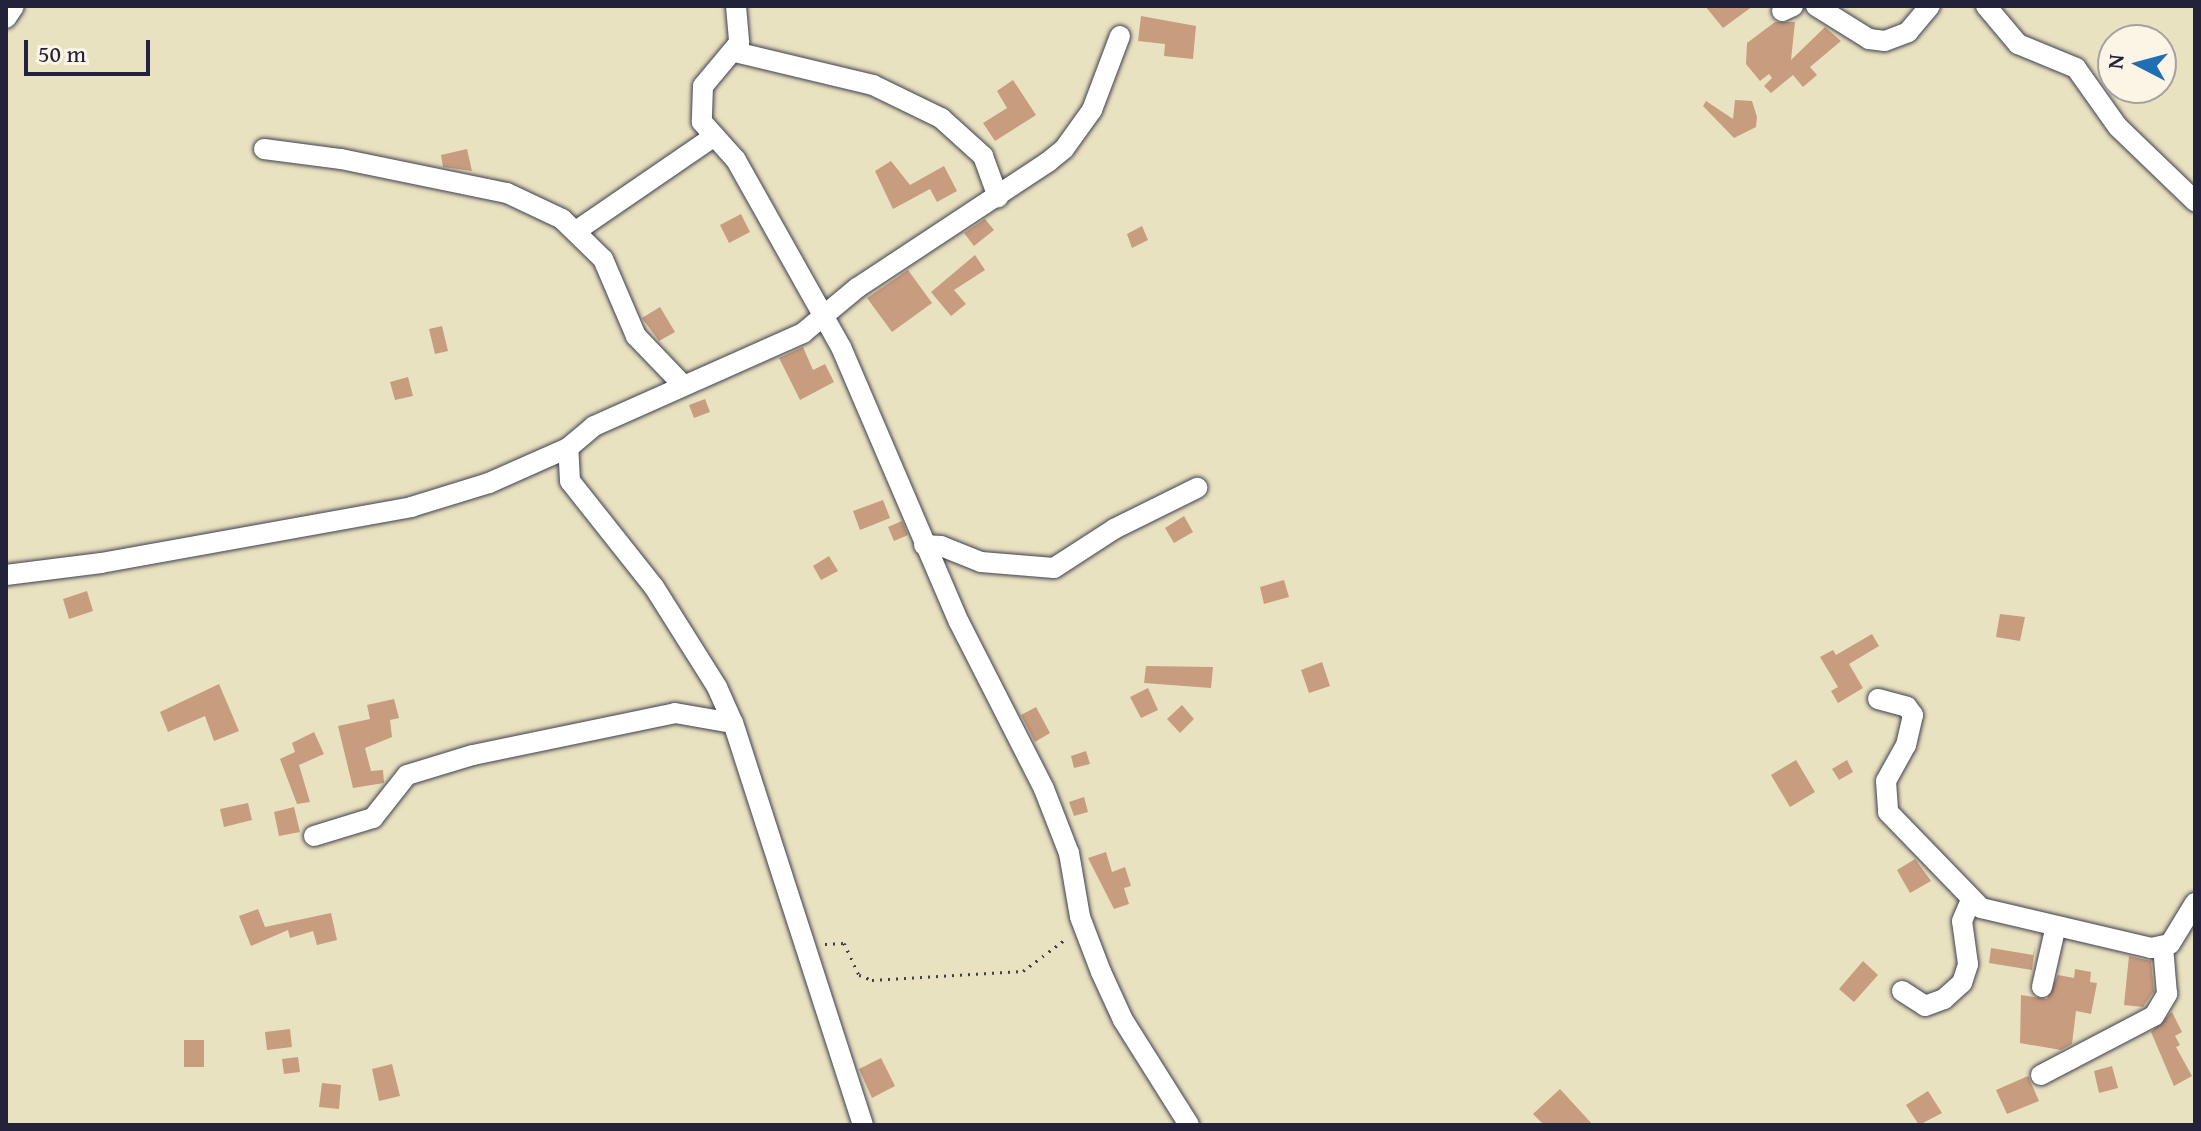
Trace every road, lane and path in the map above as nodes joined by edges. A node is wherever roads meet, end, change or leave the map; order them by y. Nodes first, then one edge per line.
1 (14, 6) edge
2 (736, 6) edge
3 (1816, 6) edge
4 (1930, 6) edge
5 (1986, 6) edge
6 (6, 18) edge
7 (1120, 36) dead end
8 (735, 52) junction
9 (715, 136) junction
10 (264, 149) dead end
11 (998, 197) junction
12 (2195, 201) edge
13 (576, 231) junction
14 (825, 316) junction
15 (682, 384) junction
16 (568, 448) junction
17 (1197, 488) dead end
18 (924, 545) junction
19 (6, 575) edge
20 (717, 687) junction
21 (1878, 699) dead end
22 (691, 714) junction
23 (733, 723) junction
24 (314, 836) dead end
25 (1971, 900) junction
26 (2195, 903) edge
27 (1084, 927) junction
28 (2055, 930) junction
29 (2163, 946) junction
30 (808, 948) junction
31 (2042, 987) dead end
32 (1902, 991) dead end
33 (2041, 1075) dead end
34 (863, 1125) edge
35 (1189, 1125) edge

1 - 6 street
2 - 8 street
3 - 4 street
5 - 12 street
7 - 11 street
8 - 9 street
8 - 11 street
9 - 13 street
9 - 14 street
10 - 13 street
11 - 14 street
13 - 15 street
14 - 15 street
14 - 18 street
15 - 16 street
16 - 19 street
16 - 20 street
17 - 18 street
18 - 27 street
20 - 22 street
20 - 23 street
21 - 25 street
22 - 23 street
22 - 24 street
23 - 30 street
25 - 28 street
25 - 32 street
26 - 29 street
27 - 30 path
27 - 35 street
28 - 29 street
28 - 31 street
29 - 33 street
30 - 34 street

